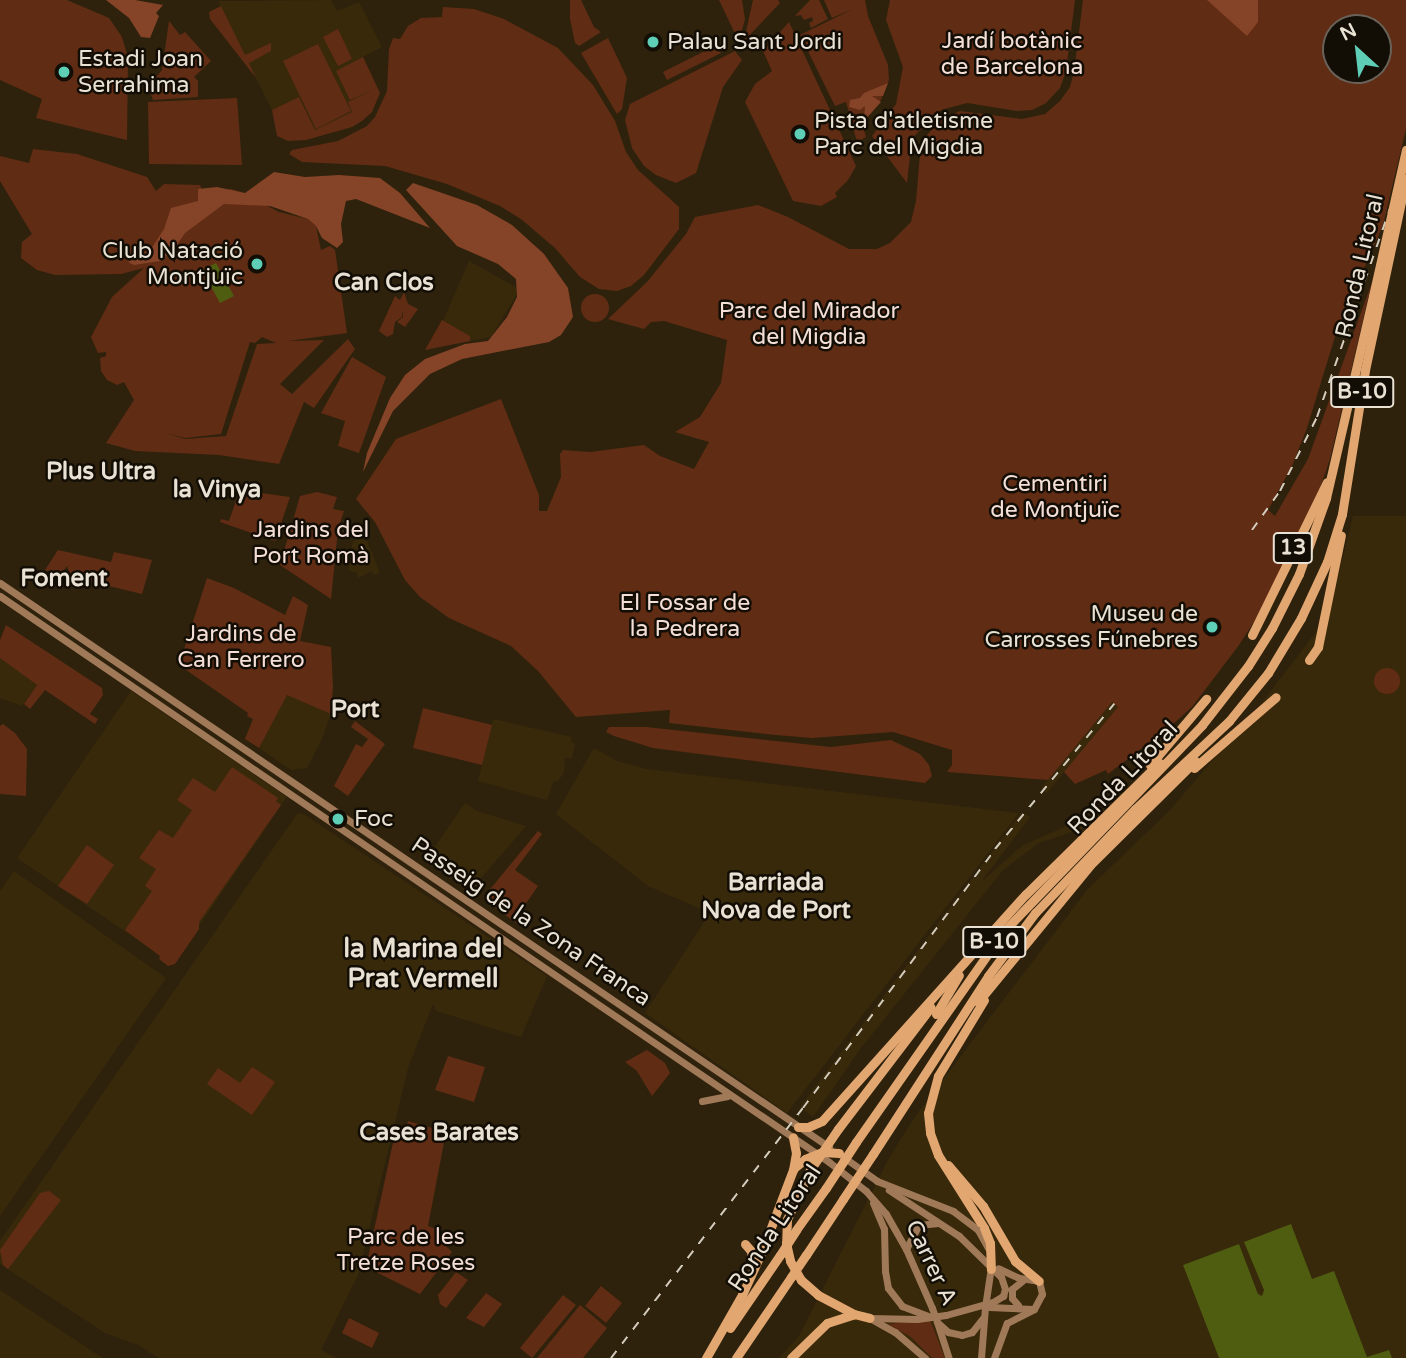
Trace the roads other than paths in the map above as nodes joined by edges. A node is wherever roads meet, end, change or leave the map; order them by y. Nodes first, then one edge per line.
1 (1406, 150) edge
2 (1406, 178) edge
3 (1376, 297) junction
4 (1337, 461) junction
5 (1348, 488) junction
6 (0, 583) edge
7 (0, 596) edge
8 (1252, 635) dead end
9 (1309, 660) dead end
10 (138, 677) junction
11 (1261, 682) junction
12 (132, 687) junction
13 (1276, 697) dead end
14 (1206, 699) dead end
15 (302, 789) junction
16 (296, 798) junction
17 (1118, 806) junction
18 (1143, 808) junction
19 (1095, 830) junction
20 (1116, 833) junction
21 (469, 904) junction
22 (464, 912) junction
23 (969, 960) junction
24 (1004, 969) junction
25 (958, 972) junction
26 (945, 1046) junction
27 (907, 1068) junction
28 (730, 1096) junction
29 (702, 1101) dead end
30 (798, 1127) junction
31 (793, 1137) junction
32 (935, 1147) junction
33 (839, 1153) junction
34 (817, 1154) junction
35 (793, 1170) junction
36 (877, 1181) junction
37 (866, 1191) junction
38 (942, 1223) junction
39 (981, 1229) junction
40 (745, 1244) dead end
41 (906, 1249) junction
42 (986, 1260) junction
43 (755, 1269) junction
44 (991, 1269) joint
45 (1027, 1280) junction
46 (1039, 1281) junction
47 (1019, 1306) junction
48 (975, 1308) junction
49 (1034, 1309) junction
50 (854, 1314) junction
51 (870, 1318) junction
52 (984, 1318) junction
53 (937, 1319) junction
54 (707, 1358) edge
55 (736, 1358) edge
56 (791, 1358) edge
57 (925, 1358) edge
58 (949, 1358) edge
59 (981, 1358) edge
60 (994, 1358) edge

1 - 3 highway, Ronda Litoral / B-10, bridge
2 - 3 highway, Ronda Litoral / B-10
3 - 4 highway, Ronda Litoral / B-10
3 - 5 highway, Ronda Litoral / B-10
4 - 8 highway, 13
4 - 17 highway, Ronda Litoral / B-10
5 - 9 highway
5 - 11 highway, Ronda Litoral / B-10
6 - 10 main road, Passeig de la Zona Franca
7 - 12 main road, Passeig de la Zona Franca
10 - 12 main road
10 - 15 main road, Passeig de la Zona Franca
11 - 18 highway, Ronda Litoral / B-10
11 - 18 highway
12 - 16 main road, Passeig de la Zona Franca
13 - 18 highway
14 - 17 highway
15 - 16 main road
15 - 21 main road, Passeig de la Zona Franca
16 - 22 main road, Passeig de la Zona Franca
17 - 19 highway
18 - 20 highway, Ronda Litoral / B-10
19 - 23 highway
19 - 27 highway, Ronda Litoral / B-10
20 - 24 highway
20 - 26 highway, Ronda Litoral / B-10
21 - 22 main road
21 - 30 main road, Passeig de la Zona Franca
22 - 28 main road, Passeig de la Zona Franca
23 - 25 highway
23 - 27 highway
24 - 26 highway
24 - 32 highway
25 - 30 highway
25 - 50 highway, bridge
26 - 55 highway, Ronda Litoral / B-10, bridge
27 - 54 highway, Ronda Litoral / B-10, bridge
28 - 29 main road
28 - 31 main road, Passeig de la Zona Franca
30 - 33 main road, Passeig de la Zona Franca
31 - 34 main road, Passeig de la Zona Franca
31 - 35 highway
32 - 39 highway
32 - 46 highway
33 - 34 highway
33 - 36 main road, Passeig de la Zona Franca
34 - 35 highway
34 - 37 main road, Passeig de la Zona Franca
35 - 43 highway
36 - 38 main road
36 - 39 main road, Passeig de la Zona Franca
37 - 41 main road, Carrer A
37 - 53 main road
38 - 41 main road
38 - 42 main road
39 - 44 highway, bridge
40 - 43 highway
41 - 53 main road, Carrer A, bridge
42 - 45 main road
42 - 48 main road
43 - 54 highway
44 - 52 main road, Carrer A, bridge
45 - 46 main road
45 - 47 main road
46 - 49 main road
47 - 48 main road
47 - 49 main road
48 - 53 main road
49 - 60 main road
50 - 51 highway
50 - 56 highway
51 - 53 main road
51 - 57 main road
52 - 53 main road
52 - 59 main road, Carrer A
53 - 58 main road, Carrer A

